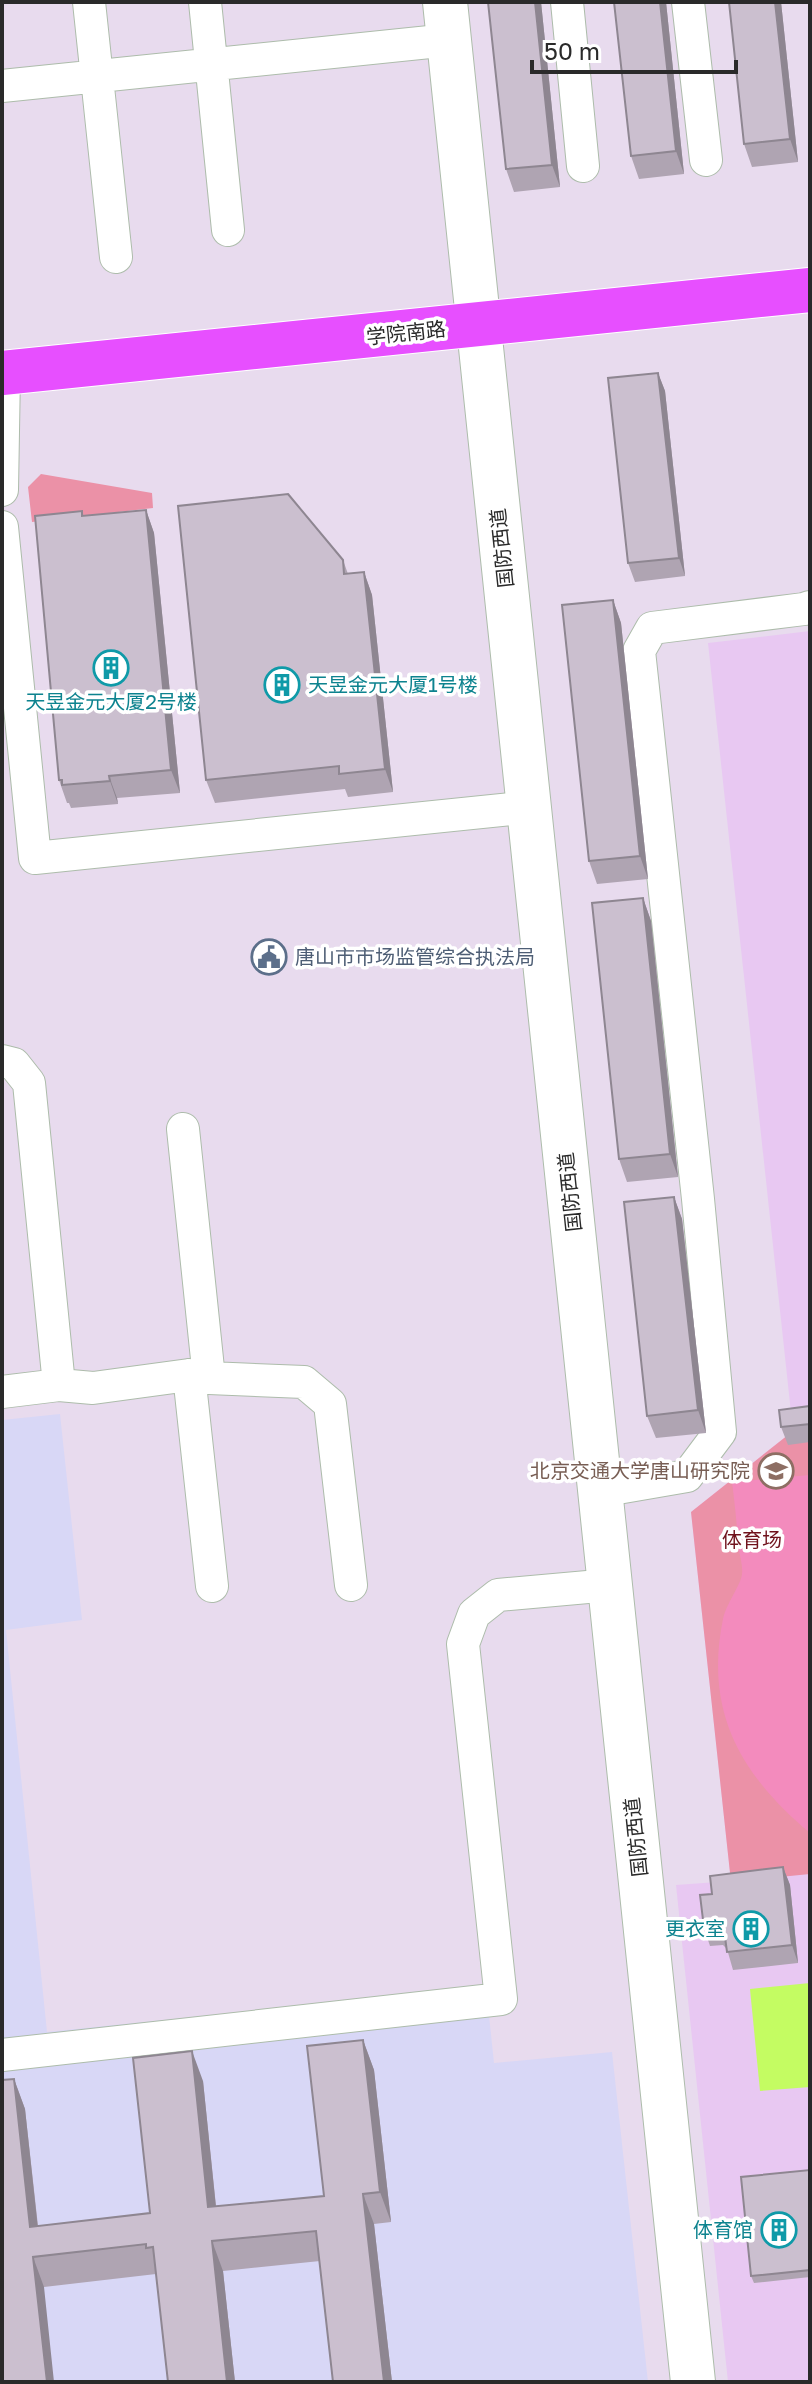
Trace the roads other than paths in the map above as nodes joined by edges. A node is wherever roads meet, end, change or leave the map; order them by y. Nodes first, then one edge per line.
1 (89, 2) edge
2 (205, 2) edge
3 (567, 2) edge
4 (688, 2) edge
5 (447, 21) edge
6 (211, 65) junction
7 (97, 76) junction
8 (2, 86) edge
9 (706, 160) dead end
10 (583, 166) dead end
11 (228, 230) dead end
12 (116, 257) dead end
13 (810, 290) edge
14 (477, 326) junction
15 (3, 373) edge
16 (2, 490) edge
17 (2, 527) edge
18 (810, 607) edge
19 (530, 807) junction
20 (2, 1061) edge
21 (183, 1129) dead end
22 (199, 1376) junction
23 (59, 1385) junction
24 (2, 1392) edge
25 (600, 1491) junction
26 (351, 1585) dead end
27 (610, 1585) junction
28 (212, 1586) dead end
29 (2, 2055) edge
30 (693, 2382) edge

1 - 7 street
2 - 6 street
3 - 10 street
4 - 9 street
5 - 6 street
5 - 14 street, 国防西道
6 - 7 street
6 - 11 street
7 - 8 street
7 - 12 street
13 - 14 main road, 学院南路
14 - 15 main road, 学院南路
14 - 19 street, 国防西道
15 - 16 street
17 - 19 street
18 - 25 street
19 - 25 street, 国防西道
20 - 23 street
21 - 22 street
22 - 23 street
22 - 26 street
22 - 28 street
23 - 24 street
25 - 27 street, 国防西道
27 - 29 street
27 - 30 street, 国防西道

